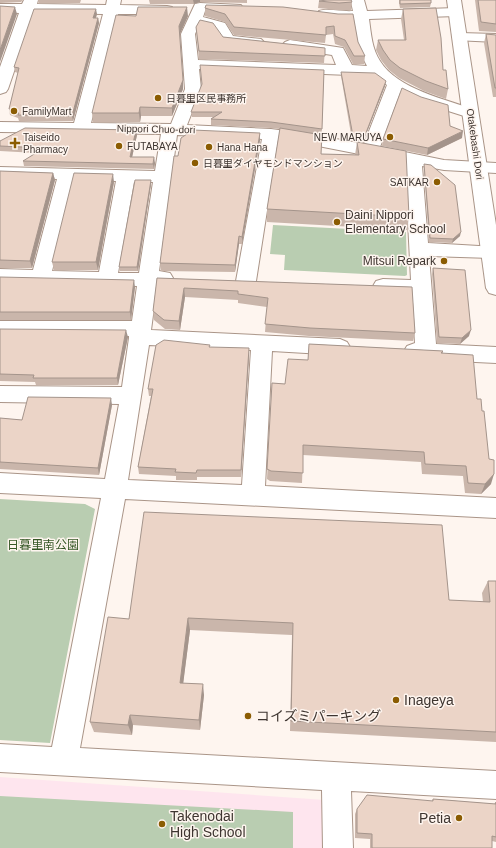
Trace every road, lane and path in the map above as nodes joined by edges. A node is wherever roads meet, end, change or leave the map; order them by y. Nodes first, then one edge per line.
1 (30, 4) edge
2 (113, 5) edge
3 (455, 6) edge
4 (360, 7) edge
5 (0, 8) edge
6 (253, 8) edge
7 (200, 9) edge
8 (314, 13) edge
9 (460, 37) junction
10 (496, 38) edge
11 (338, 51) junction
12 (368, 51) junction
13 (191, 64) junction
14 (4, 67) edge
15 (346, 70) junction
16 (378, 71) junction
17 (394, 84) junction
18 (0, 90) edge
19 (470, 114) junction
20 (0, 127) edge
21 (81, 128) junction
22 (173, 130) junction
23 (271, 134) junction
24 (370, 151) junction
25 (413, 160) junction
26 (478, 167) junction
27 (496, 168) edge
28 (0, 172) edge
29 (67, 174) junction
30 (126, 176) junction
31 (163, 177) junction
32 (420, 249) junction
33 (491, 252) junction
34 (0, 276) edge
35 (41, 277) junction
36 (149, 278) junction
37 (107, 279) junction
38 (179, 279) edge
39 (246, 281) edge
40 (366, 285) edge
41 (422, 287) junction
42 (496, 288) edge
43 (0, 328) edge
44 (140, 333) junction
45 (262, 343) junction
46 (356, 348) edge
47 (395, 350) edge
48 (426, 351) junction
49 (496, 355) edge
50 (0, 394) edge
51 (131, 396) junction
52 (0, 483) edge
53 (115, 488) junction
54 (253, 495) junction
55 (496, 508) edge
56 (0, 758) edge
57 (63, 762) junction
58 (336, 776) junction
59 (496, 785) edge
60 (338, 848) edge

1 - 2 street
1 - 5 street
1 - 14 street
2 - 7 street
2 - 21 street
3 - 4 street
3 - 9 street, Otakebashi Dori
4 - 8 street
4 - 12 street
6 - 7 street
7 - 11 street
7 - 13 street
9 - 10 street
9 - 19 street, Otakebashi Dori
11 - 12 street
11 - 15 street
12 - 16 street
13 - 15 street
13 - 22 street
14 - 18 street
15 - 16 street
16 - 17 street
17 - 19 street
17 - 24 street
19 - 26 street, Otakebashi Dori
20 - 21 street, Nippori Chuo-dori
21 - 22 street, Nippori Chuo-dori
22 - 23 street, Nippori Chuo-dori
22 - 31 street
23 - 24 street, Nippori Chuo-dori
23 - 39 street
24 - 25 street, Nippori Chuo-dori
25 - 26 street, Nippori Chuo-dori
25 - 32 street
26 - 27 street, Nippori Chuo-dori
26 - 33 street, Otakebashi Dori
28 - 29 street
29 - 30 street
29 - 35 street
30 - 31 street
30 - 37 street
31 - 36 street
32 - 33 street
32 - 41 street
33 - 42 street, Otakebashi Dori
34 - 35 street
35 - 37 street
36 - 37 street
36 - 38 street
36 - 44 street
40 - 41 street
41 - 48 street
43 - 44 street
44 - 45 street
44 - 51 street
45 - 46 street
45 - 54 street
47 - 48 street
48 - 49 street
50 - 51 street
51 - 53 street
52 - 53 street
53 - 54 street
53 - 57 street
54 - 55 street
56 - 57 street
57 - 58 street
58 - 59 street
58 - 60 street

